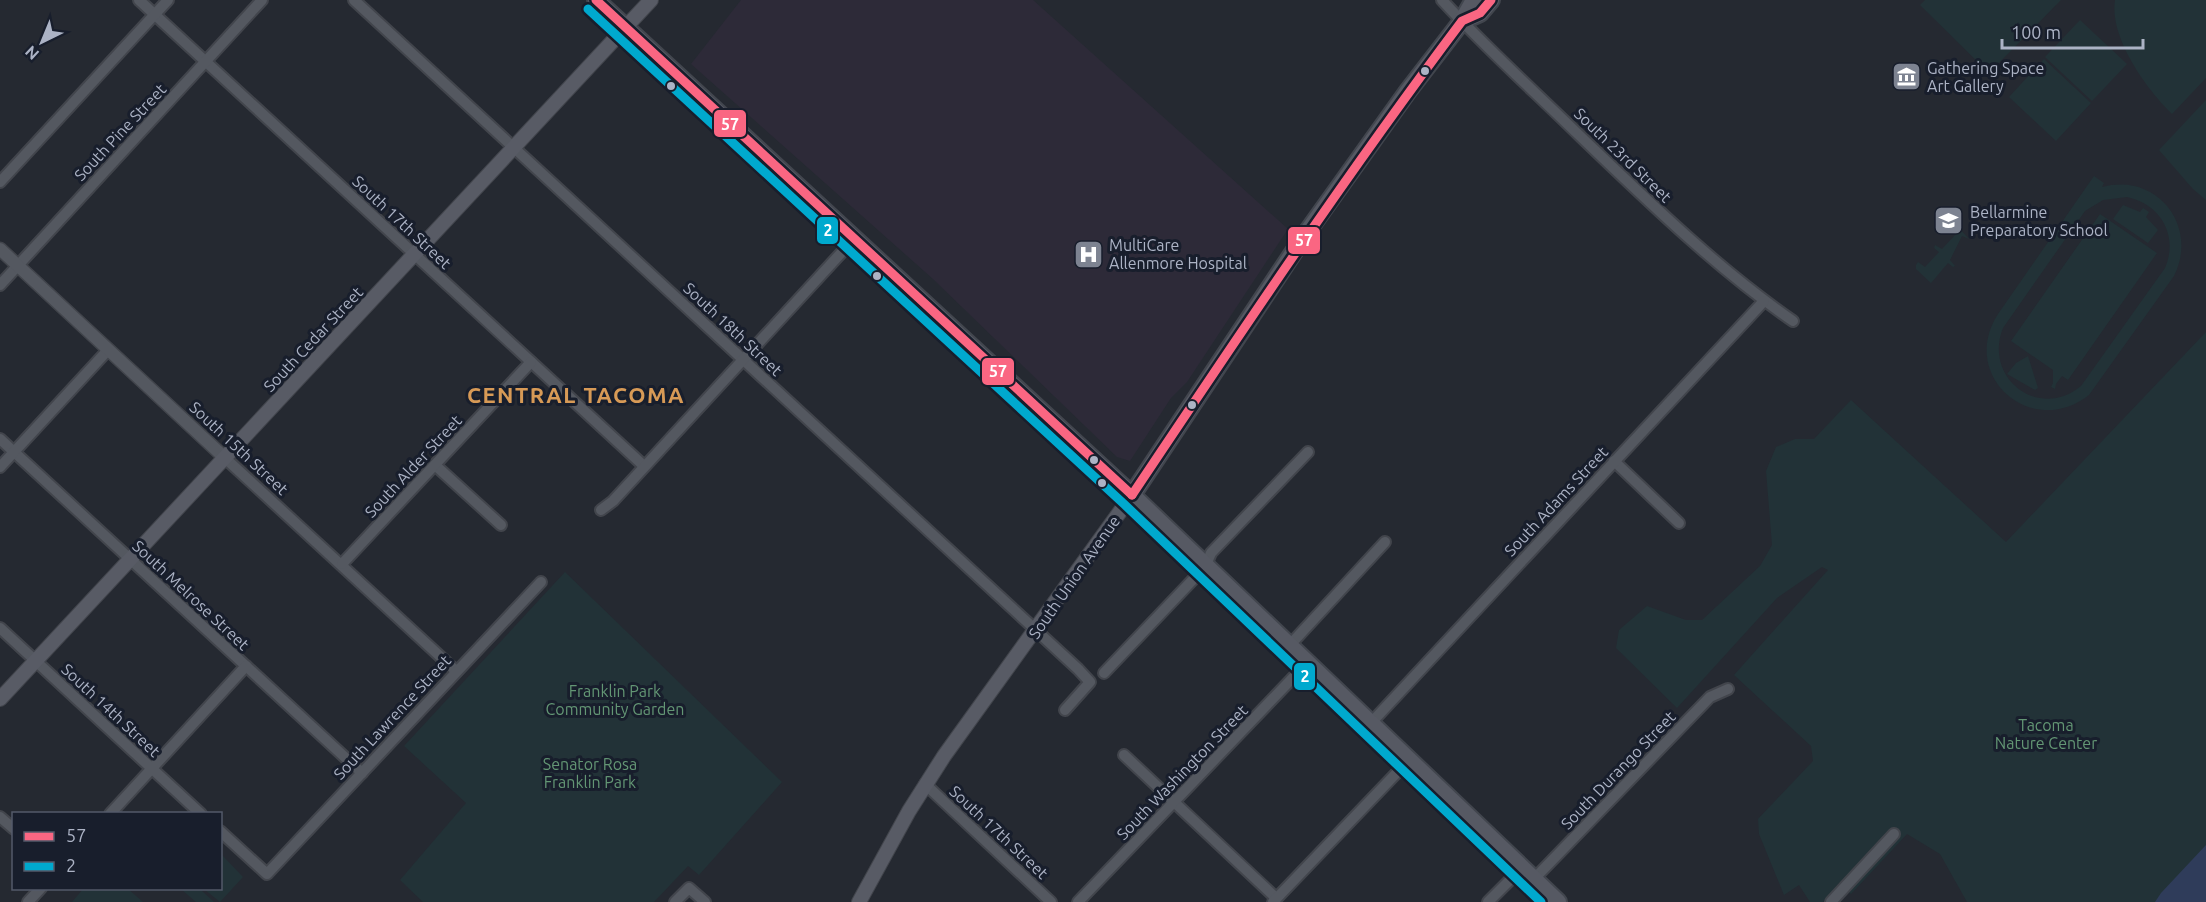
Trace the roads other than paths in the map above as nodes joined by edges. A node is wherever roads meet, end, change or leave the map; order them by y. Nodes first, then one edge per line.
1 (139, 0) edge
2 (168, 0) edge
3 (262, 0) edge
4 (354, 0) edge
5 (596, 0) edge
6 (651, 0) edge
7 (1442, 0) edge
8 (1474, 0) edge
9 (1491, 0) edge
10 (154, 14) junction
11 (1462, 21) junction
12 (626, 27) junction
13 (205, 61) junction
14 (513, 147) junction
15 (0, 182) edge
16 (854, 239) junction
17 (0, 249) edge
18 (414, 254) junction
19 (18, 266) junction
20 (0, 285) edge
21 (1764, 301) junction
22 (1793, 321) dead end
23 (108, 350) junction
24 (743, 359) junction
25 (531, 362) junction
26 (0, 439) edge
27 (14, 452) junction
28 (1308, 452) dead end
29 (225, 458) junction
30 (1614, 461) junction
31 (435, 465) junction
32 (644, 466) junction
33 (0, 467) edge
34 (1132, 495) junction
35 (601, 510) dead end
36 (1679, 523) dead end
37 (501, 525) dead end
38 (1385, 542) dead end
39 (130, 559) junction
40 (342, 564) junction
41 (1205, 567) junction
42 (541, 582) dead end
43 (0, 628) edge
44 (1036, 631) junction
45 (1288, 646) junction
46 (36, 661) junction
47 (1307, 663) junction
48 (246, 666) junction
49 (456, 670) junction
50 (1104, 673) dead end
51 (1728, 689) dead end
52 (0, 699) edge
53 (1065, 710) dead end
54 (1371, 723) junction
55 (1124, 755) dead end
56 (1409, 760) junction
57 (152, 768) junction
58 (362, 773) junction
59 (925, 784) junction
60 (1174, 802) junction
61 (111, 812) edge
62 (200, 812) edge
63 (0, 817) edge
64 (12, 827) edge
65 (222, 833) edge
66 (1894, 834) dead end
67 (1528, 874) junction
68 (38, 890) edge
69 (1274, 900) edge
70 (28, 902) edge
71 (675, 902) edge
72 (705, 902) edge
73 (859, 902) edge
74 (1051, 902) edge
75 (1078, 902) edge
76 (1488, 902) edge
77 (1558, 902) edge
78 (1831, 902) edge

1 - 10 street, South 17th Street
2 - 10 street
3 - 13 street, South Pine Street
4 - 14 street, South 18th Street
5 - 12 main road
6 - 12 main road, South Cedar Street
7 - 11 street, South 23rd Street
8 - 11 main road, South Union Avenue
9 - 11 main road, South Union Avenue
10 - 13 street, South 17th Street
10 - 15 street
11 - 21 street, South 23rd Street
11 - 34 main road, South Union Avenue
12 - 14 main road, South Cedar Street
12 - 16 main road
13 - 18 street, South 17th Street
13 - 19 street, South Pine Street
14 - 18 main road, South Cedar Street
14 - 24 street, South 18th Street
16 - 24 street
16 - 34 main road
17 - 19 street, South 15th Street
18 - 25 street, South 17th Street
18 - 29 main road, South Cedar Street
19 - 20 street, South Pine Street
19 - 23 street, South 15th Street
21 - 22 street, South 23rd Street
21 - 30 street, South Adams Street
23 - 27 street
23 - 29 street, South 15th Street
24 - 32 street
24 - 44 street, South 18th Street
25 - 31 street, South Alder Street
25 - 32 street, South 17th Street
26 - 27 street, South Melrose Street
27 - 33 street
27 - 39 street, South Melrose Street
28 - 41 street
29 - 39 main road, South Cedar Street
29 - 40 street, South 15th Street
30 - 36 street
30 - 54 street, South Adams Street
31 - 37 street
31 - 40 street, South Alder Street
32 - 35 street
34 - 41 main road
34 - 44 main road, South Union Avenue
38 - 45 street
39 - 46 main road, South Cedar Street
39 - 48 street, South Melrose Street
40 - 49 street, South 15th Street
41 - 45 main road
41 - 50 street
42 - 49 street, South Lawrence Street
43 - 46 street, South 14th Street
44 - 53 street, South 18th Street
44 - 59 main road, South Union Avenue
45 - 47 main road
46 - 52 main road, South Cedar Street
46 - 57 street, South 14th Street
47 - 54 main road
47 - 60 street, South Washington Street
48 - 57 street
48 - 58 street, South Melrose Street
49 - 58 street, South Lawrence Street
51 - 67 street, South Durango Street
54 - 56 main road
55 - 60 street
56 - 67 main road
56 - 69 street
57 - 61 street
57 - 62 street, South 14th Street
58 - 65 street, South Lawrence Street
59 - 73 main road, South Union Avenue
59 - 74 street, South 17th Street
60 - 69 street
60 - 75 street, South Washington Street
63 - 64 street
66 - 78 street
67 - 76 street, South Durango Street
67 - 77 main road
68 - 70 street
71 - 72 street

